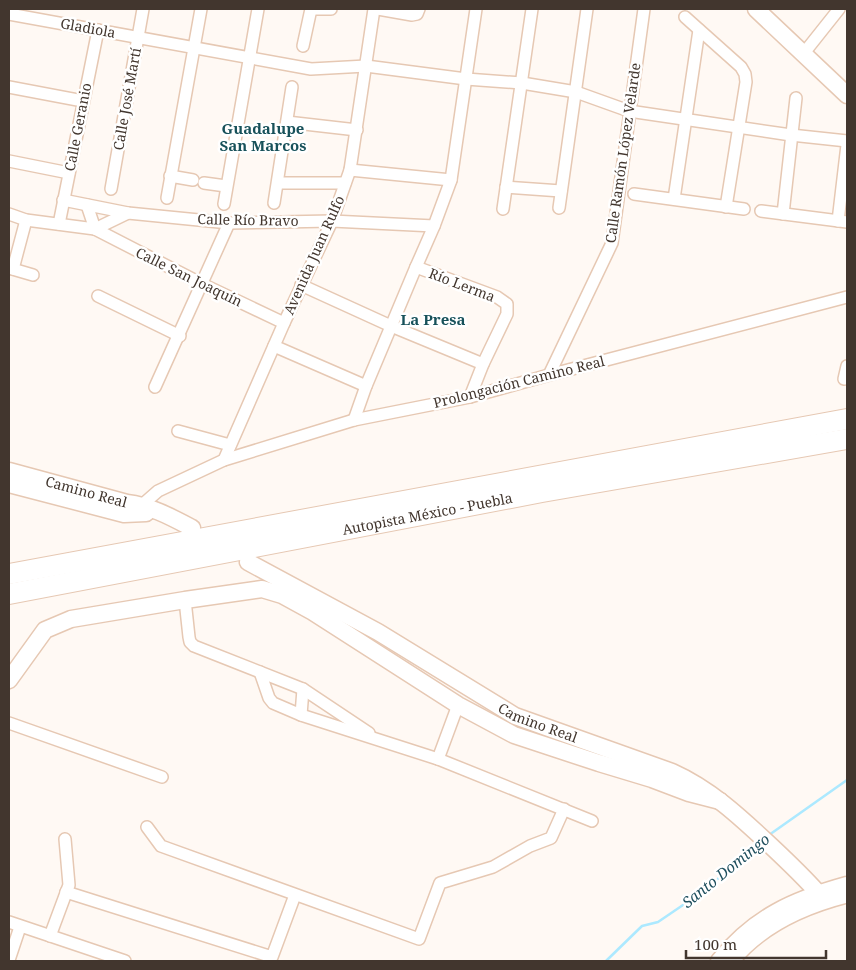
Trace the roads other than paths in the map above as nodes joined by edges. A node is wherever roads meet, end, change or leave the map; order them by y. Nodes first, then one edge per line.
1 (143, 9) edge
2 (201, 9) edge
3 (258, 9) edge
4 (311, 9) edge
5 (331, 9) edge
6 (374, 9) edge
7 (378, 9) edge
8 (419, 9) edge
9 (476, 9) edge
10 (532, 9) edge
11 (587, 9) edge
12 (644, 9) edge
13 (756, 9) edge
14 (772, 9) edge
15 (839, 9) edge
16 (9, 14) edge
17 (685, 17) dead end
18 (98, 30) junction
19 (699, 30) junction
20 (138, 37) junction
21 (303, 46) dead end
22 (194, 47) junction
23 (807, 49) junction
24 (250, 58) junction
25 (366, 66) junction
26 (466, 78) junction
27 (847, 80) edge
28 (522, 83) junction
29 (9, 87) edge
30 (292, 87) dead end
31 (576, 92) junction
32 (847, 95) edge
33 (796, 98) dead end
34 (84, 101) junction
35 (629, 111) junction
36 (686, 119) junction
37 (287, 122) junction
38 (739, 128) junction
39 (356, 130) junction
40 (791, 136) junction
41 (847, 143) edge
42 (9, 161) edge
43 (350, 170) junction
44 (69, 173) junction
45 (170, 176) junction
46 (451, 180) junction
47 (345, 183) junction
48 (278, 184) junction
49 (226, 186) junction
50 (506, 187) junction
51 (111, 189) dead end
52 (561, 191) junction
53 (634, 194) dead end
54 (167, 198) dead end
55 (674, 199) junction
56 (63, 200) junction
57 (274, 203) dead end
58 (224, 204) dead end
59 (87, 205) junction
60 (726, 207) junction
61 (559, 208) dead end
62 (744, 208) dead end
63 (503, 209) dead end
64 (762, 211) dead end
65 (128, 213) junction
66 (9, 214) edge
67 (783, 214) junction
68 (26, 220) junction
69 (332, 221) junction
70 (843, 222) edge
71 (230, 223) junction
72 (58, 224) junction
73 (434, 226) junction
74 (95, 230) junction
75 (416, 267) junction
76 (11, 268) edge
77 (33, 275) dead end
78 (202, 284) junction
79 (302, 285) junction
80 (98, 296) dead end
81 (847, 297) edge
82 (284, 323) junction
83 (391, 326) junction
84 (180, 336) junction
85 (274, 346) junction
86 (483, 364) junction
87 (847, 366) edge
88 (549, 375) junction
89 (844, 379) dead end
90 (366, 386) junction
91 (155, 388) dead end
92 (470, 397) junction
93 (847, 419) edge
94 (354, 420) junction
95 (178, 431) dead end
96 (847, 439) edge
97 (230, 445) junction
98 (224, 460) junction
99 (9, 471) edge
100 (9, 484) edge
101 (82, 497) junction
102 (141, 509) junction
103 (192, 528) dead end
104 (248, 562) dead end
105 (9, 574) edge
106 (9, 594) edge
107 (185, 600) junction
108 (260, 672) junction
109 (9, 680) edge
110 (303, 689) junction
111 (458, 705) junction
112 (301, 715) junction
113 (9, 723) edge
114 (381, 741) junction
115 (438, 759) junction
116 (162, 777) dead end
117 (720, 801) junction
118 (564, 810) junction
119 (592, 821) dead end
120 (148, 827) dead end
121 (65, 839) dead end
122 (847, 885) edge
123 (66, 892) junction
124 (818, 893) junction
125 (295, 895) junction
126 (847, 897) edge
127 (9, 922) edge
128 (20, 927) junction
129 (50, 936) junction
130 (9, 960) edge
131 (125, 961) edge
132 (719, 961) edge
133 (734, 961) edge

1 - 20 street, Calle José Martí
2 - 22 street
3 - 24 street
4 - 5 street
4 - 21 street
6 - 25 street, Avenida Juan Rulfo
7 - 8 street
9 - 26 street
10 - 28 street
11 - 31 street
12 - 35 street, Calle Ramón López Velarde
13 - 23 street
14 - 23 street
15 - 23 street
16 - 18 street, Gladiola
17 - 19 street
18 - 20 street, Gladiola
18 - 34 street, Calle Geranio
19 - 36 street
19 - 38 street
20 - 22 street, Gladiola
20 - 51 street, Calle José Martí
22 - 24 street, Gladiola
22 - 45 street
23 - 27 street
23 - 32 street
24 - 25 street, Gladiola
24 - 49 street
25 - 26 street, Gladiola
25 - 39 street, Avenida Juan Rulfo
26 - 28 street, Gladiola
26 - 46 street
28 - 31 street, Gladiola
28 - 50 street
29 - 34 street
30 - 37 street
31 - 35 street, Gladiola
31 - 52 street
33 - 40 street
34 - 44 street, Calle Geranio
35 - 36 street, Gladiola
35 - 88 street, Calle Ramón López Velarde
36 - 38 street, Gladiola
36 - 55 street
37 - 39 street
37 - 48 street
38 - 40 street, Gladiola
38 - 60 street
39 - 43 street, Avenida Juan Rulfo
40 - 41 street, Gladiola
40 - 67 street
41 - 70 street
42 - 44 street
43 - 46 street
43 - 47 street, Avenida Juan Rulfo
44 - 56 street, Calle Geranio
45 - 49 street
45 - 54 street
46 - 73 street
47 - 48 street
47 - 69 street, Avenida Juan Rulfo
48 - 57 street
49 - 58 street
50 - 52 street
50 - 63 street
52 - 61 street
53 - 55 street
55 - 60 street
56 - 59 street, Calle Río Bravo
56 - 72 street, Calle Geranio
59 - 65 street, Calle Río Bravo
59 - 74 street
60 - 62 street
64 - 67 street
65 - 71 street, Calle Río Bravo
65 - 74 street
66 - 68 street, Calle San Joaquín
67 - 70 street
68 - 72 street, Calle San Joaquín
68 - 76 street
69 - 71 street, Calle Río Bravo
69 - 73 street, Calle Río Bravo
69 - 79 street, Avenida Juan Rulfo
71 - 78 street
72 - 74 street, Calle San Joaquín
73 - 75 street
74 - 78 street, Calle San Joaquín
75 - 83 street
75 - 86 street, Río Lerma
76 - 77 street
78 - 82 street, Calle San Joaquín
78 - 84 street
79 - 82 street, Avenida Juan Rulfo
79 - 83 street
80 - 84 street
81 - 88 street, Prolongación Camino Real
82 - 85 street, Avenida Juan Rulfo
83 - 86 street
83 - 90 street
84 - 91 street
85 - 90 street
85 - 97 street, Avenida Juan Rulfo
86 - 92 street
87 - 89 street
88 - 92 street, Prolongación Camino Real
90 - 94 street
92 - 94 street, Prolongación Camino Real
93 - 105 highway, Autopista México - Puebla
94 - 98 street, Prolongación Camino Real
95 - 97 street
96 - 106 highway, Autopista México - Puebla
97 - 98 street, Avenida Juan Rulfo
98 - 102 street, Prolongación Camino Real
99 - 101 street, Camino Real
100 - 101 street, Camino Real
101 - 102 street, Camino Real
102 - 103 street, Camino Real
104 - 117 street, Camino Real
107 - 108 street
107 - 109 street
107 - 111 street
108 - 110 street
108 - 112 street
110 - 112 street
110 - 114 street
111 - 115 street
111 - 117 street
112 - 114 street
113 - 116 street
114 - 115 street
115 - 118 street
117 - 124 street, Camino Real
118 - 119 street
118 - 125 street
120 - 125 street
121 - 123 street
122 - 124 street
123 - 125 street
123 - 129 street
124 - 132 street
126 - 133 street
127 - 128 street
128 - 129 street
128 - 130 street
129 - 131 street

